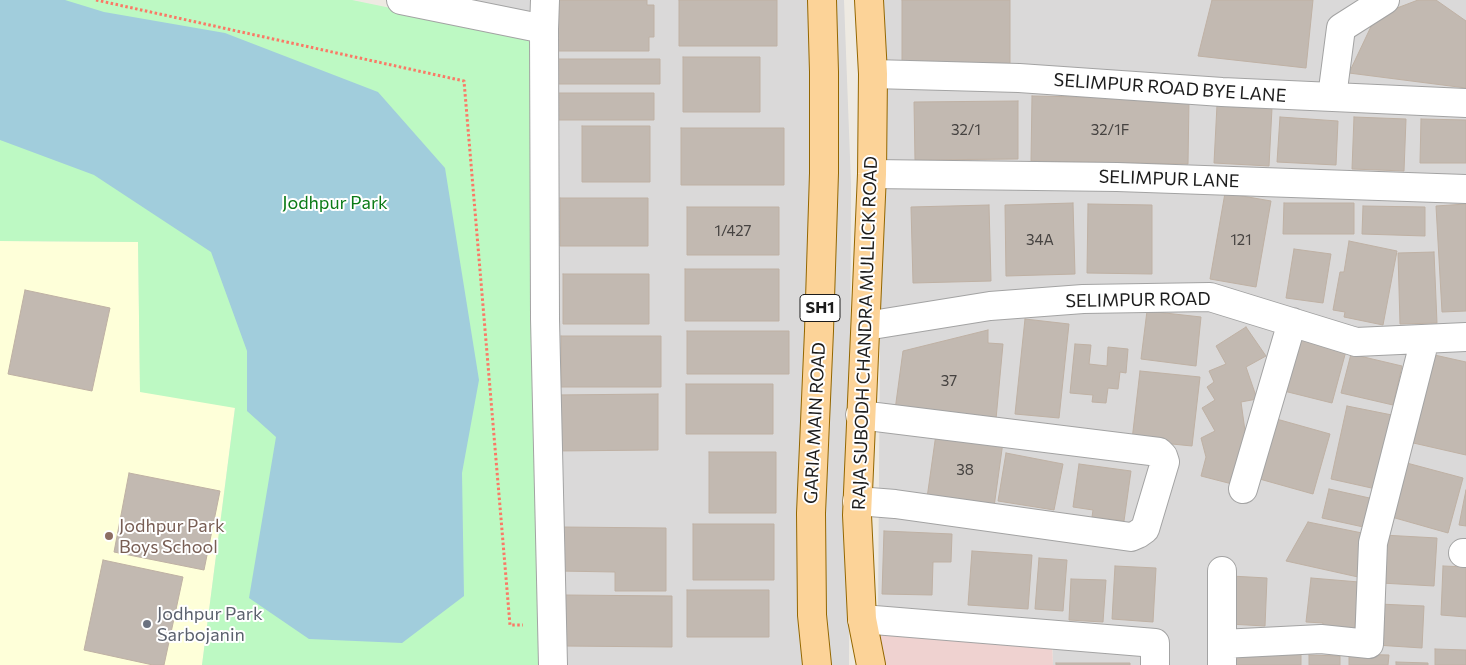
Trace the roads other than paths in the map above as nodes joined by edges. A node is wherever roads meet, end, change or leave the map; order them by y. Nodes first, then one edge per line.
1 (401, 0) edge
2 (545, 0) edge
3 (822, 0) edge
4 (869, 0) edge
5 (1385, 0) edge
6 (544, 29) junction
7 (873, 74) junction
8 (1332, 97) junction
9 (1466, 103) edge
10 (872, 174) junction
11 (1466, 189) edge
12 (1292, 322) junction
13 (866, 326) junction
14 (1466, 337) edge
15 (1425, 339) junction
16 (860, 415) junction
17 (1243, 489) dead end
18 (857, 501) junction
19 (1222, 571) dead end
20 (862, 619) junction
21 (1222, 654) edge
22 (553, 665) edge
23 (816, 665) edge
24 (871, 665) edge
25 (1154, 665) edge

1 - 6 street
2 - 6 street
3 - 23 main road, GARIA MAIN ROAD / SH1
4 - 7 main road, RAJA SUBODH CHANDRA MULLICK ROAD / SH1
5 - 8 street
6 - 22 street
7 - 8 street, SELIMPUR ROAD BYE LANE
7 - 10 main road, RAJA SUBODH CHANDRA MULLICK ROAD / SH1
8 - 9 street, SELIMPUR ROAD BYE LANE
10 - 11 street, SELIMPUR LANE
10 - 13 main road, RAJA SUBODH CHANDRA MULLICK ROAD / SH1
12 - 13 street, SELIMPUR ROAD
12 - 15 street, SELIMPUR ROAD
12 - 17 street
13 - 16 main road, RAJA SUBODH CHANDRA MULLICK ROAD / SH1
14 - 15 street, SELIMPUR ROAD
15 - 21 street
16 - 18 main road, RAJA SUBODH CHANDRA MULLICK ROAD / SH1
16 - 18 street
18 - 20 main road, RAJA SUBODH CHANDRA MULLICK ROAD / SH1
19 - 21 street
20 - 24 main road, RAJA SUBODH CHANDRA MULLICK ROAD / SH1
20 - 25 street

